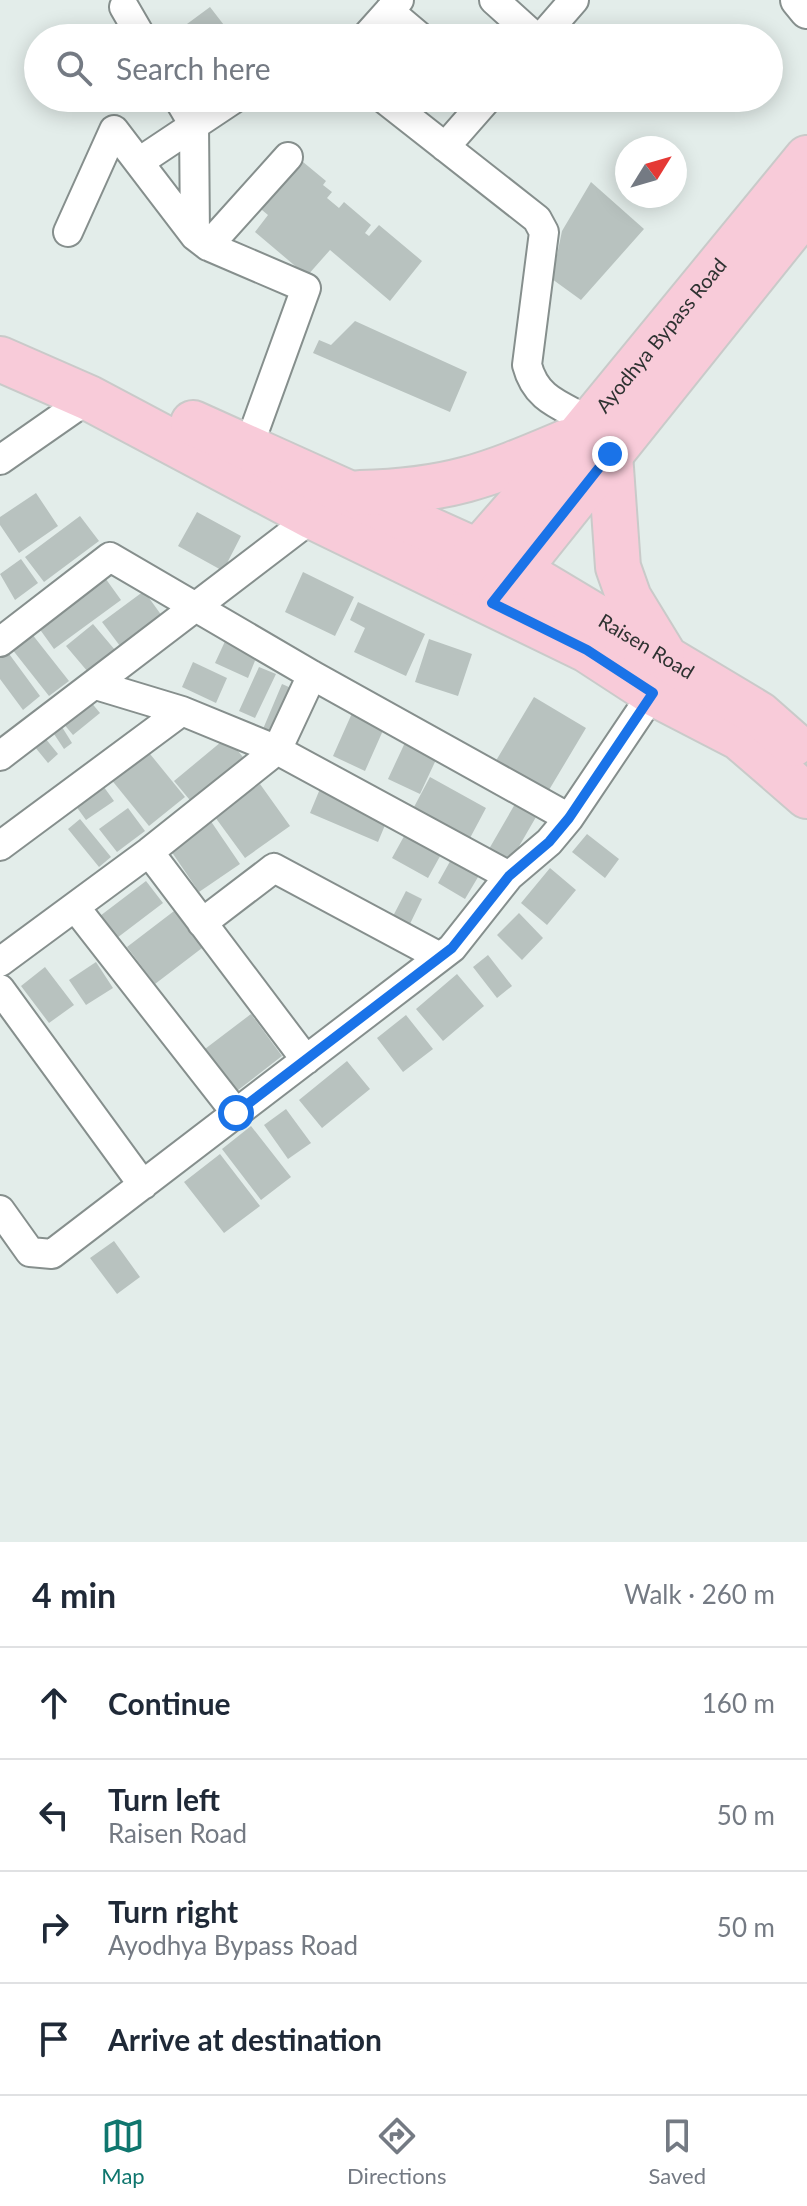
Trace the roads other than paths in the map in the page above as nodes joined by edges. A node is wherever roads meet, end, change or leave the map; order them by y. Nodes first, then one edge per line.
1 (494, 0) edge
2 (574, 0) edge
3 (798, 0) edge
4 (394, 6) edge
5 (124, 7) dead end
6 (807, 11) edge
7 (134, 24) edge
8 (378, 24) edge
9 (409, 24) edge
10 (522, 24) edge
11 (551, 24) edge
12 (186, 112) edge
13 (214, 112) edge
14 (401, 112) edge
15 (476, 112) edge
16 (194, 125) junction
17 (445, 147) junction
18 (288, 157) dead end
19 (807, 158) edge
20 (139, 162) junction
21 (807, 209) edge
22 (68, 232) dead end
23 (202, 241) junction
24 (0, 337) edge
25 (0, 359) edge
26 (89, 398) junction
27 (594, 437) junction
28 (248, 448) junction
29 (0, 460) edge
30 (349, 493) junction
31 (313, 517) junction
32 (463, 568) junction
33 (504, 586) junction
34 (196, 608) junction
35 (0, 642) edge
36 (312, 675) junction
37 (659, 676) junction
38 (96, 685) junction
39 (182, 711) junction
40 (277, 750) junction
41 (0, 756) edge
42 (807, 756) edge
43 (807, 796) edge
44 (569, 818) junction
45 (0, 846) edge
46 (149, 852) junction
47 (509, 876) junction
48 (75, 907) junction
49 (202, 923) junction
50 (440, 957) junction
51 (0, 962) edge
52 (0, 989) edge
53 (306, 1060) junction
54 (236, 1113) junction
55 (143, 1185) junction
56 (0, 1210) edge

1 - 10 street
2 - 11 street
3 - 6 street
4 - 8 street
4 - 9 street
5 - 7 street
12 - 16 street
13 - 16 street
14 - 17 street
15 - 17 street
16 - 20 street
16 - 23 street
17 - 27 street
18 - 23 street
19 - 27 main road, Ayodhya Bypass Road
20 - 22 street
20 - 23 street
21 - 27 main road, Ayodhya Bypass Road
23 - 28 street
24 - 28 main road
25 - 26 main road
26 - 29 street
26 - 31 main road
27 - 30 main road
27 - 32 main road, Ayodhya Bypass Road
27 - 33 main road, Ayodhya Bypass Road
27 - 37 main road
28 - 30 main road
30 - 32 main road
31 - 32 main road
31 - 34 street
32 - 33 main road, Raisen Road
33 - 37 main road, Raisen Road
34 - 35 street
34 - 36 street
34 - 38 street
36 - 40 street
36 - 44 street
37 - 42 main road, Raisen Road
37 - 43 main road, Raisen Road
37 - 44 street
38 - 39 street
38 - 41 street
39 - 40 street
39 - 45 street
40 - 46 street
40 - 47 street
44 - 47 street
46 - 48 street
46 - 49 street
47 - 50 street
48 - 51 street
48 - 54 street
49 - 50 street
49 - 53 street
50 - 53 street
52 - 55 street
53 - 54 street
54 - 55 street
55 - 56 street

